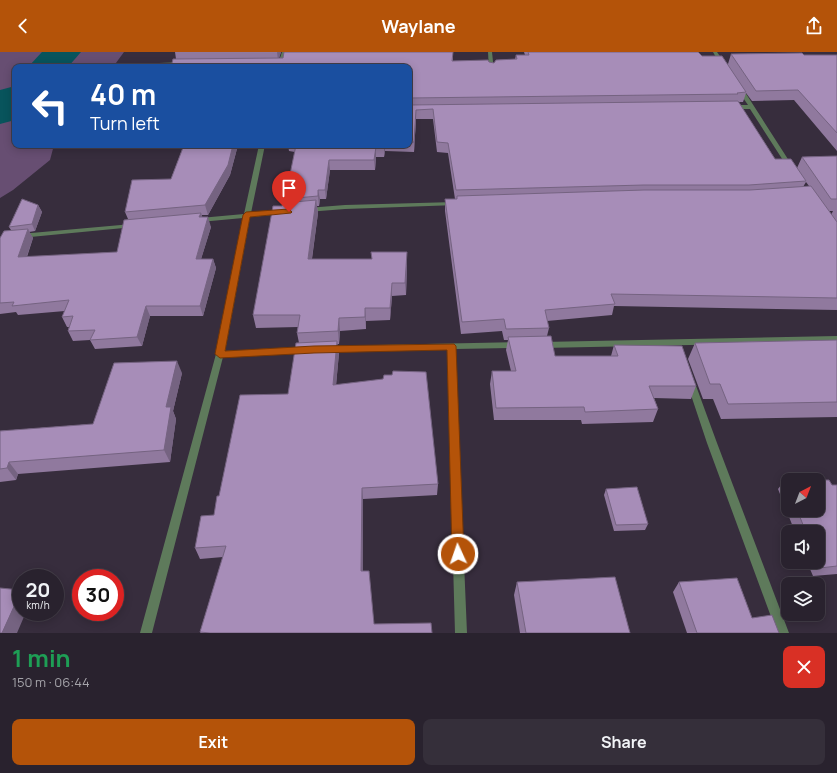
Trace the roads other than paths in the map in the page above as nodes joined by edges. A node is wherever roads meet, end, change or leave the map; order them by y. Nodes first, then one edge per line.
1 (284, 52) edge
2 (490, 52) edge
3 (715, 52) edge
4 (280, 64) edge
5 (492, 70) edge
6 (727, 70) edge
7 (735, 82) edge
8 (728, 107) edge
9 (751, 107) junction
10 (261, 148) edge
11 (796, 176) edge
12 (465, 204) edge
13 (292, 211) edge
14 (300, 211) edge
15 (246, 215) junction
16 (190, 221) edge
17 (142, 225) edge
18 (16, 237) edge
19 (837, 339) edge
20 (521, 345) edge
21 (537, 345) edge
22 (451, 346) junction
23 (220, 354) junction
24 (687, 371) edge
25 (146, 633) edge
26 (461, 633) edge
27 (783, 633) edge

1 - 4 street
2 - 5 street
3 - 6 street
7 - 9 street
8 - 9 street
9 - 11 street
10 - 15 street
12 - 14 street
13 - 15 street
15 - 16 street
15 - 23 street
17 - 18 street
19 - 21 street
20 - 22 street
22 - 23 street
22 - 26 street
23 - 25 street
24 - 27 street

